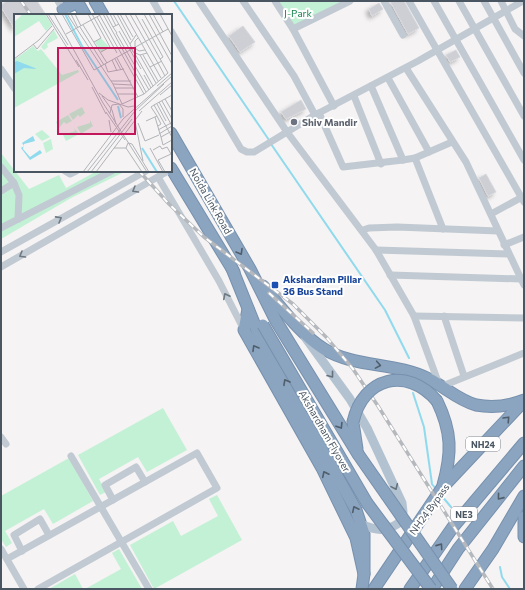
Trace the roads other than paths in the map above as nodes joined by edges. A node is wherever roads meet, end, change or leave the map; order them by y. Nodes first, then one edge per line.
1 (95, 1) edge
2 (153, 1) edge
3 (199, 1) edge
4 (243, 1) edge
5 (275, 1) edge
6 (350, 1) edge
7 (384, 1) edge
8 (409, 1) edge
9 (434, 1) edge
10 (459, 1) edge
11 (484, 1) edge
12 (501, 1) edge
13 (524, 1) edge
14 (78, 2) edge
15 (63, 8) edge
16 (505, 11) junction
17 (84, 14) edge
18 (102, 14) edge
19 (160, 14) edge
20 (493, 18) junction
21 (475, 28) junction
22 (293, 29) junction
23 (172, 33) edge
24 (403, 35) dead end
25 (524, 36) edge
26 (456, 40) junction
27 (438, 50) junction
28 (406, 68) junction
29 (1, 69) edge
30 (524, 73) edge
31 (388, 78) junction
32 (371, 86) junction
33 (14, 88) edge
34 (354, 96) junction
35 (334, 106) junction
36 (317, 114) junction
37 (524, 116) edge
38 (287, 132) junction
39 (172, 135) edge
40 (452, 142) junction
41 (429, 152) junction
42 (416, 158) junction
43 (403, 160) junction
44 (524, 160) edge
45 (381, 164) junction
46 (1, 167) edge
47 (110, 172) edge
48 (144, 172) edge
49 (167, 172) edge
50 (171, 172) edge
51 (158, 177) junction
52 (14, 183) junction
53 (1, 191) edge
54 (523, 198) edge
55 (491, 214) junction
56 (18, 219) junction
57 (2, 224) edge
58 (443, 229) junction
59 (363, 230) junction
60 (498, 231) junction
61 (524, 237) edge
62 (504, 245) junction
63 (376, 250) junction
64 (1, 252) edge
65 (508, 254) junction
66 (231, 266) junction
67 (1, 267) edge
68 (250, 269) junction
69 (390, 275) junction
70 (522, 282) edge
71 (248, 309) junction
72 (414, 316) junction
73 (444, 316) junction
74 (524, 318) edge
75 (293, 320) junction
76 (244, 330) junction
77 (524, 353) edge
78 (464, 376) junction
79 (440, 387) junction
80 (524, 400) edge
81 (1, 437) edge
82 (524, 443) edge
83 (6, 444) dead end
84 (358, 454) junction
85 (71, 456) dead end
86 (524, 466) edge
87 (145, 482) junction
88 (442, 488) junction
89 (524, 496) edge
90 (113, 500) junction
91 (101, 507) junction
92 (524, 516) edge
93 (361, 524) junction
94 (49, 535) junction
95 (524, 537) edge
96 (122, 542) junction
97 (1, 549) edge
98 (22, 551) junction
99 (7, 560) junction
100 (364, 574) junction
101 (24, 589) edge
102 (38, 589) edge
103 (149, 589) edge
104 (362, 589) edge
105 (374, 589) edge
106 (410, 589) edge
107 (431, 589) edge
108 (452, 589) edge
109 (465, 589) edge

1 - 18 highway
2 - 19 street
3 - 38 street
4 - 36 street
5 - 22 street
6 - 22 street
7 - 24 street
8 - 27 street
9 - 26 street
10 - 21 street
11 - 20 street
12 - 16 street
13 - 16 street
14 - 15 highway
14 - 17 highway
16 - 20 street
16 - 25 street
20 - 21 street
20 - 30 street
21 - 26 street
21 - 37 street
22 - 35 street
23 - 38 street
26 - 27 street
26 - 44 street
27 - 28 street
27 - 54 street
28 - 31 street
28 - 40 street
29 - 33 street
31 - 32 street
31 - 41 street
32 - 34 street
32 - 43 street
34 - 35 street
34 - 45 street
35 - 36 street
36 - 38 street
36 - 45 street
38 - 59 street
39 -> 68 highway, Noida Link Road
40 - 41 street
40 - 55 street
41 - 42 street
42 - 43 street
42 - 58 street
43 - 45 street
46 - 52 street
47 - 56 street
64 -> 48 street
49 - 51 street
50 - 66 highway, Noida Link Road
51 -> 67 street
76 -> 51 street
52 - 53 street
52 - 56 street
54 - 55 street
55 - 60 street
56 - 57 street
58 - 59 street
58 - 60 street
59 - 63 street
60 - 62 street
61 - 62 street
62 - 65 street
63 - 65 street
63 - 69 street
65 - 70 street
66 - 71 highway
66 - 107 highway, Akshardham Flyover, bridge
68 - 75 highway
68 -> 84 highway, Akshardham Flyover
69 - 70 street
69 - 72 street
71 - 76 highway
93 -> 71 highway
72 - 73 street
72 - 79 street
73 - 74 street
73 - 78 street
75 -> 79 highway
75 -> 93 main road
100 -> 76 highway
77 - 78 street
78 - 79 street
79 - 80 highway
88 -> 80 highway, NH24 Bypass / NH24
81 - 83 street
106 -> 82 highway, NE3
84 - 88 highway, bridge
84 - 108 highway, Akshardham Flyover, bridge
85 - 91 street
86 -> 107 highway, NE3
87 - 90 street
87 - 90 street
87 - 96 street
88 - 105 highway, NH24 Bypass / NH24
89 - 109 highway
90 - 91 street
91 - 94 street
91 - 96 street
92 - 95 highway
93 - 100 highway
94 - 98 street
94 - 98 street
96 - 102 street
96 - 103 street
97 - 99 street
98 - 99 street
99 - 101 street
100 - 104 highway

